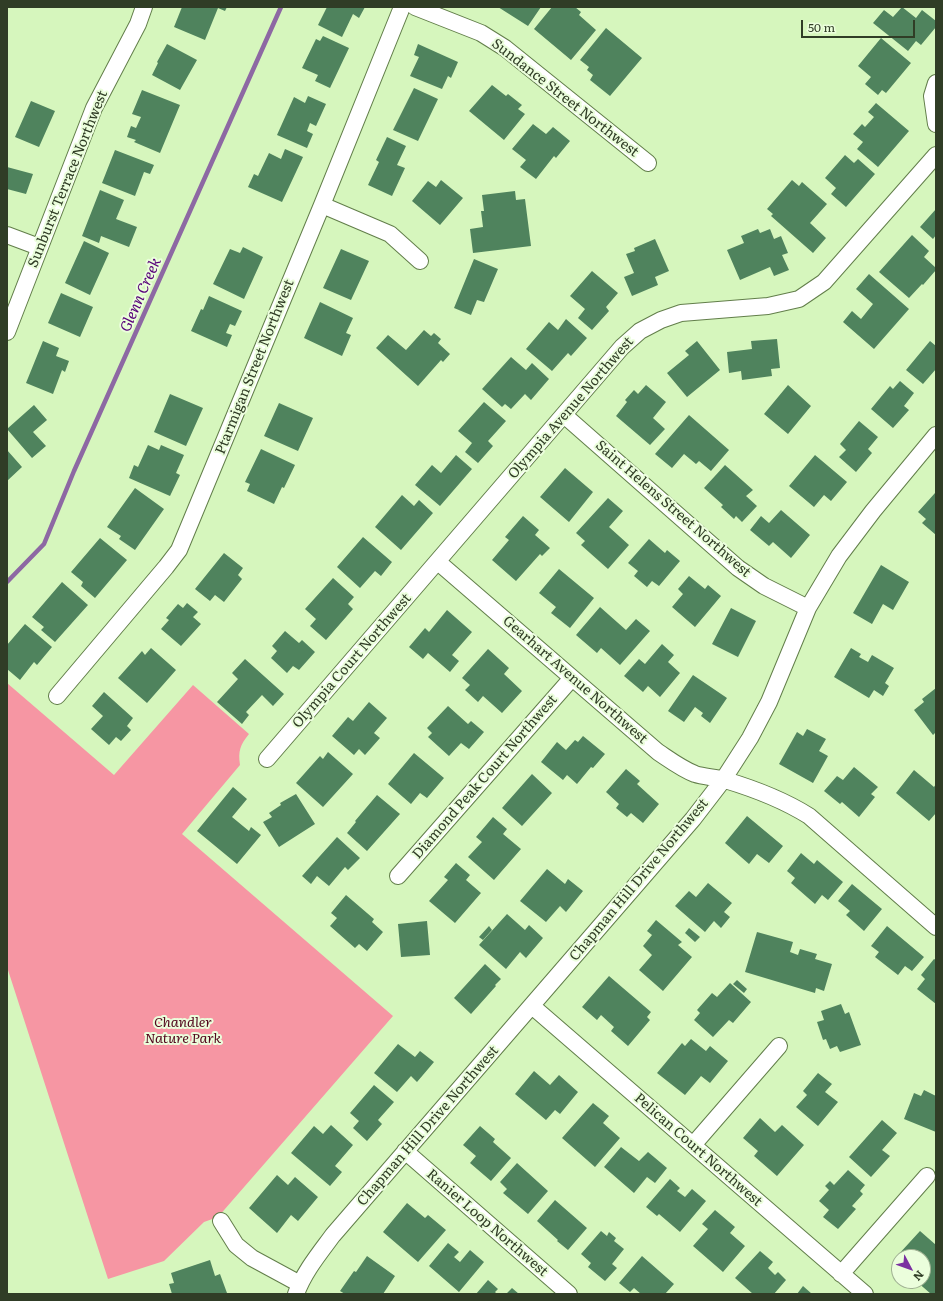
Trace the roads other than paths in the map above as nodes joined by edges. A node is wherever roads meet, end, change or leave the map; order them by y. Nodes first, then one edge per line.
1 (144, 7) edge
2 (402, 7) edge
3 (415, 7) edge
4 (936, 83) edge
5 (936, 124) edge
6 (936, 155) edge
7 (648, 163) dead end
8 (322, 205) junction
9 (7, 235) edge
10 (39, 247) junction
11 (420, 261) dead end
12 (7, 332) edge
13 (564, 416) junction
14 (934, 443) edge
15 (438, 562) junction
16 (808, 608) junction
17 (572, 678) junction
18 (57, 696) dead end
19 (267, 759) dead end
20 (723, 780) junction
21 (398, 876) dead end
22 (936, 927) edge
23 (532, 1006) junction
24 (779, 1046) dead end
25 (693, 1146) junction
26 (405, 1151) junction
27 (927, 1176) dead end
28 (221, 1221) dead end
29 (841, 1274) junction
30 (298, 1289) edge
31 (569, 1294) edge
32 (865, 1294) edge

1 - 10 street, Sunburst Terrace Northwest
2 - 8 street, Ptarmigan Street Northwest
3 - 7 street, Sundance Street Northwest
4 - 5 street
6 - 13 street, Olympia Avenue Northwest
8 - 11 street
8 - 18 street, Ptarmigan Street Northwest
9 - 10 street
10 - 12 street, Sunburst Terrace Northwest
13 - 15 street, Olympia Avenue Northwest
13 - 16 street, Saint Helens Street Northwest
14 - 16 street, Chapman Hill Drive Northwest
15 - 17 street, Gearhart Avenue Northwest
15 - 19 street, Olympia Court Northwest
16 - 20 street, Chapman Hill Drive Northwest
17 - 20 street, Gearhart Avenue Northwest
17 - 21 street, Diamond Peak Court Northwest
20 - 22 street, Gearhart Avenue Northwest
20 - 23 street, Chapman Hill Drive Northwest
23 - 25 street, Pelican Court Northwest
23 - 26 street, Chapman Hill Drive Northwest
24 - 25 street
25 - 29 street, Pelican Court Northwest
26 - 30 street, Chapman Hill Drive Northwest
26 - 31 street, Ranier Loop Northwest
27 - 29 street
28 - 30 street
29 - 32 street, Pelican Court Northwest

